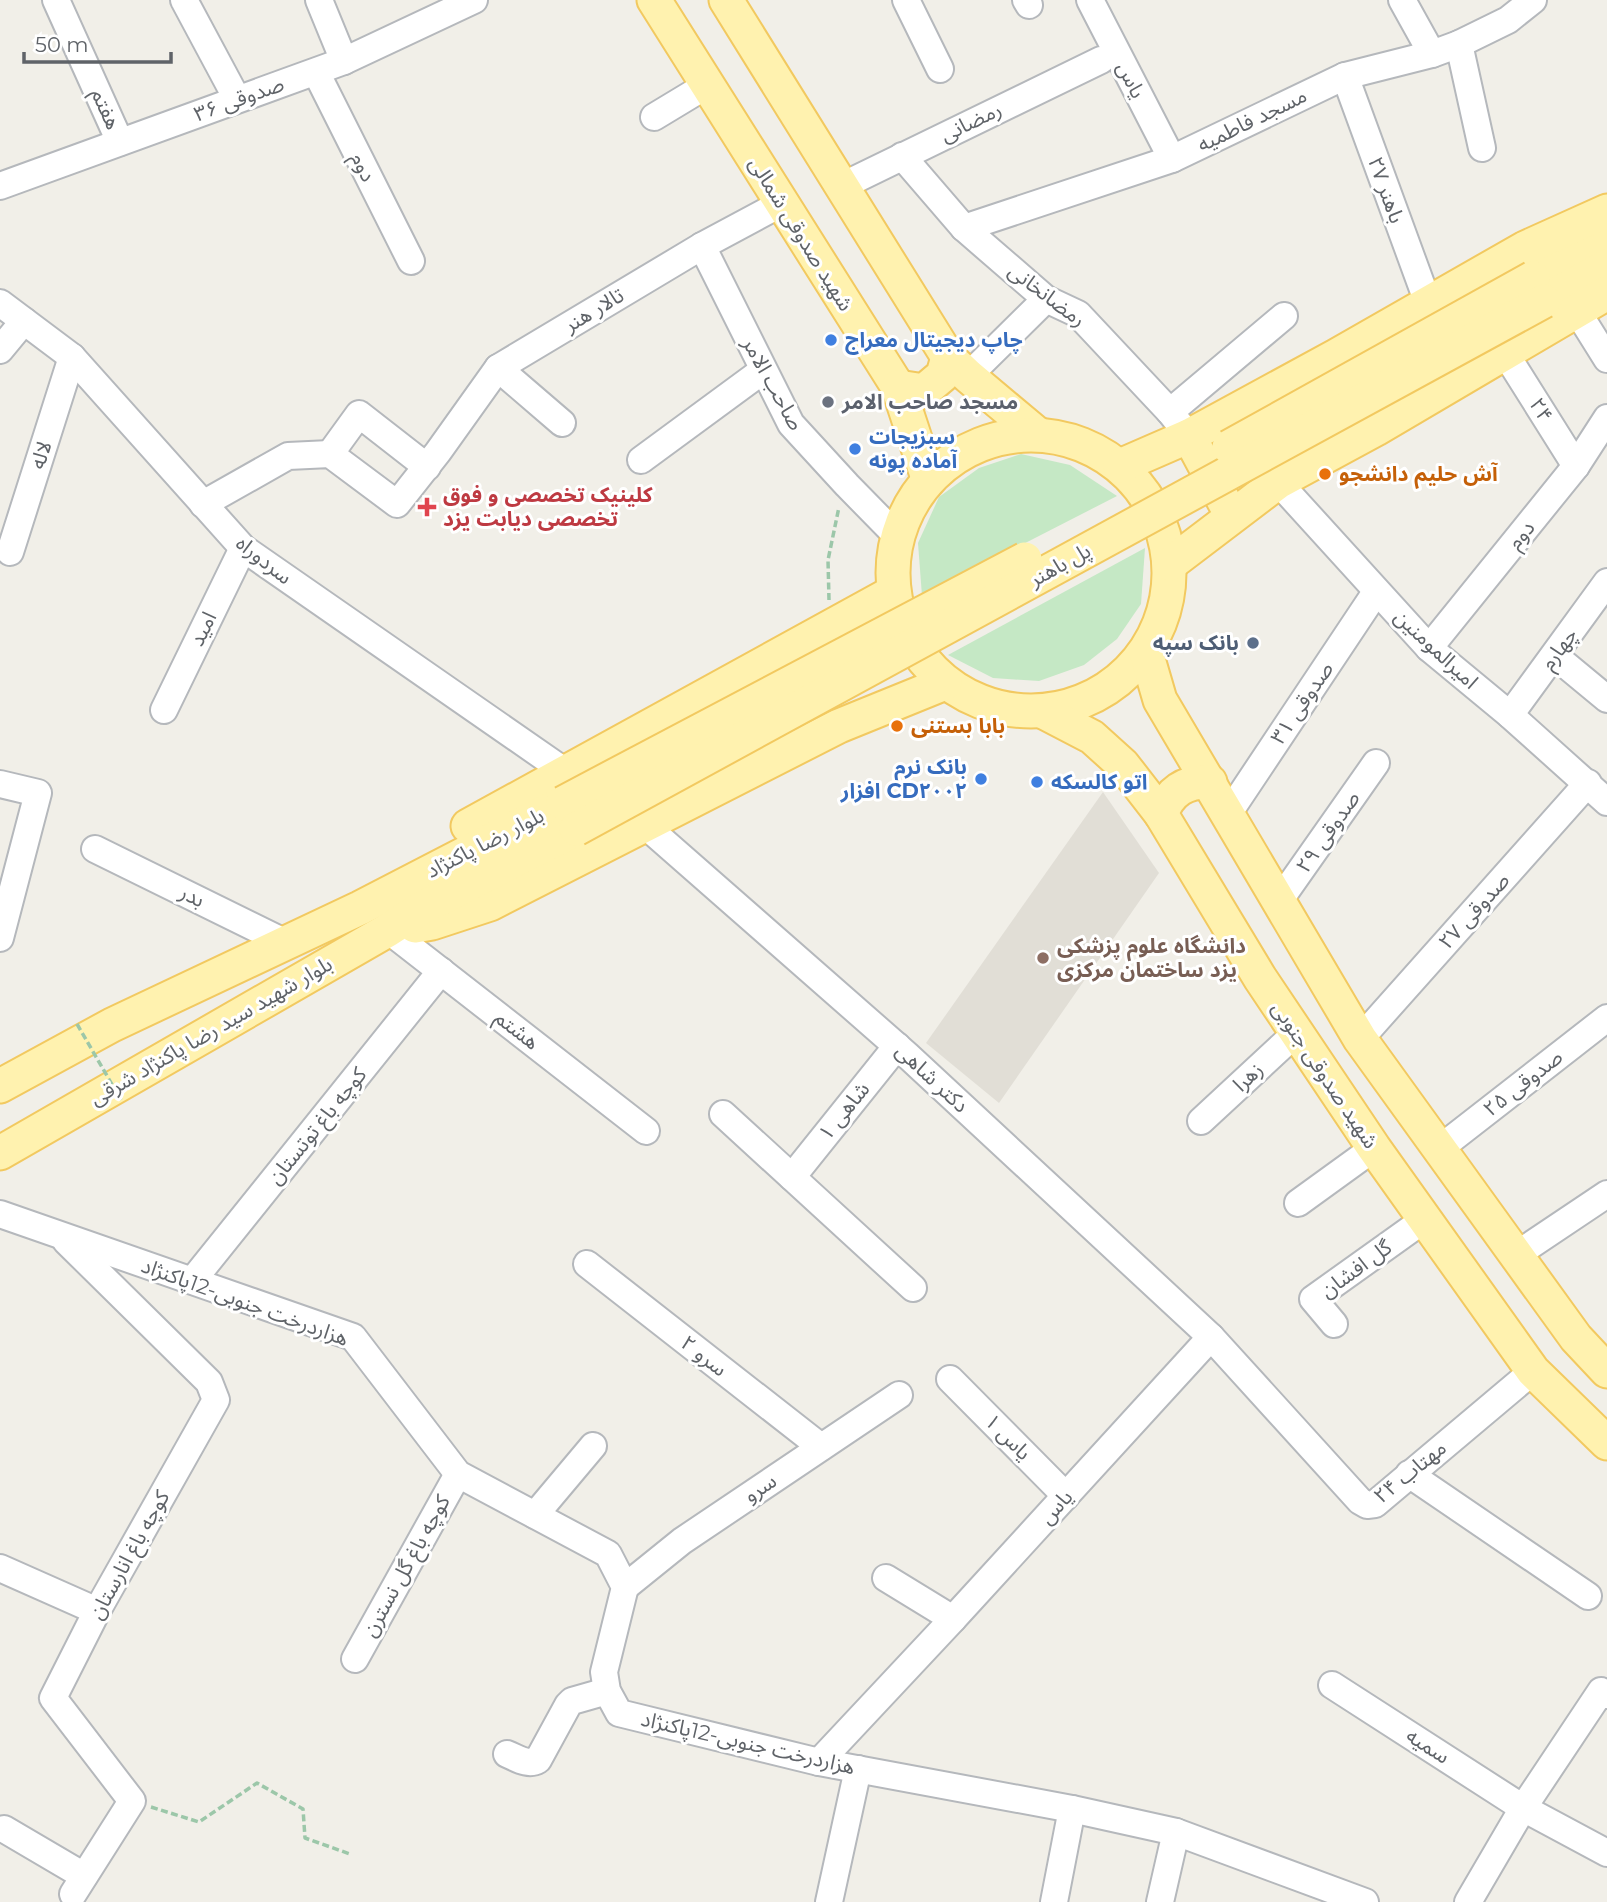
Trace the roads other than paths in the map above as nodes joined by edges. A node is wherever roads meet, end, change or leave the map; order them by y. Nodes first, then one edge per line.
1 (56, 0) edge
2 (184, 0) edge
3 (319, 0) edge
4 (474, 0) edge
5 (653, 0) edge
6 (726, 0) edge
7 (905, 0) edge
8 (1090, 0) edge
9 (1402, 0) edge
10 (1533, 0) edge
11 (1459, 44) junction
12 (1432, 54) junction
13 (1101, 60) dead end
14 (344, 61) junction
15 (940, 69) dead end
16 (316, 72) junction
17 (1345, 76) junction
18 (707, 85) junction
19 (237, 99) junction
20 (654, 117) dead end
21 (120, 142) junction
22 (1482, 149) dead end
23 (902, 156) junction
24 (1172, 159) junction
25 (0, 186) edge
26 (842, 186) junction
27 (782, 203) junction
28 (1607, 211) edge
29 (964, 228) junction
30 (1607, 237) edge
31 (702, 246) junction
32 (411, 261) dead end
33 (1607, 266) edge
34 (1539, 290) junction
35 (1607, 293) edge
36 (1045, 299) junction
37 (0, 303) edge
38 (1428, 303) junction
39 (1577, 311) junction
40 (1284, 316) dead end
41 (24, 321) junction
42 (0, 350) edge
43 (1505, 353) junction
44 (72, 357) junction
45 (1607, 359) edge
46 (958, 366) junction
47 (498, 368) junction
48 (762, 371) junction
49 (898, 387) junction
50 (1607, 418) edge
51 (562, 423) dead end
52 (1180, 424) junction
53 (1036, 433) junction
54 (330, 454) junction
55 (432, 459) junction
56 (640, 460) dead end
57 (1120, 466) junction
58 (1576, 466) junction
59 (928, 478) junction
60 (1278, 482) junction
61 (203, 504) junction
62 (1232, 517) junction
63 (896, 535) junction
64 (243, 548) junction
65 (10, 552) dead end
66 (1170, 564) junction
67 (1607, 582) edge
68 (1376, 592) junction
69 (892, 593) junction
70 (800, 645) junction
71 (1429, 649) junction
72 (1146, 652) junction
73 (1555, 656) junction
74 (945, 683) junction
75 (1607, 699) edge
76 (164, 709) dead end
77 (1044, 712) junction
78 (1510, 715) junction
79 (839, 726) junction
80 (1376, 763) dead end
81 (1210, 782) junction
82 (0, 783) edge
83 (1588, 783) junction
84 (569, 801) junction
85 (1607, 802) edge
86 (1161, 814) junction
87 (1228, 814) junction
88 (646, 826) junction
89 (95, 849) dead end
90 (414, 895) junction
91 (1279, 901) junction
92 (360, 908) junction
93 (388, 930) junction
94 (0, 938) edge
95 (288, 944) junction
96 (441, 971) junction
97 (1607, 1018) edge
98 (1296, 1033) junction
99 (1360, 1039) junction
100 (897, 1046) junction
101 (0, 1086) edge
102 (723, 1114) dead end
103 (1201, 1121) dead end
104 (646, 1131) dead end
105 (1374, 1148) junction
106 (1439, 1149) junction
107 (0, 1153) edge
108 (792, 1177) junction
109 (1607, 1194) edge
110 (1298, 1203) dead end
111 (0, 1214) edge
112 (1424, 1219) junction
113 (62, 1237) junction
114 (1516, 1255) junction
115 (587, 1264) dead end
116 (192, 1280) junction
117 (913, 1288) dead end
118 (1334, 1324) dead end
119 (1211, 1337) junction
120 (1533, 1371) junction
121 (1607, 1371) edge
122 (950, 1379) dead end
123 (899, 1395) dead end
124 (1607, 1443) edge
125 (593, 1446) dead end
126 (821, 1447) junction
127 (458, 1474) junction
128 (1409, 1474) junction
129 (1066, 1496) junction
130 (535, 1515) junction
131 (0, 1568) edge
132 (886, 1578) dead end
133 (625, 1587) junction
134 (1588, 1596) dead end
135 (97, 1611) junction
136 (953, 1619) junction
137 (355, 1659) dead end
138 (1332, 1685) dead end
139 (607, 1691) junction
140 (1607, 1695) edge
141 (507, 1754) dead end
142 (819, 1762) junction
143 (858, 1769) junction
144 (1523, 1808) junction
145 (1072, 1809) junction
146 (4, 1829) dead end
147 (1176, 1832) junction
148 (1607, 1853) edge
149 (77, 1894) edge
150 (829, 1902) edge
151 (1054, 1902) edge
152 (1160, 1902) edge
153 (1365, 1902) edge
154 (1468, 1902) edge

1 - 21 street, هفتم
2 - 19 street
3 - 14 street
4 - 14 street, صدوقی ۳۶
5 - 18 main road, شهید صدوقی شمالی
6 - 26 main road
7 - 15 street
8 - 24 street, یاس
9 - 12 street
10 - 11 street, مسجد فاطمیه
11 - 12 street, مسجد فاطمیه
11 - 22 street
12 - 17 street, مسجد فاطمیه
13 - 23 street, رمضانی
14 - 16 street, صدوقی ۳۶
16 - 19 street, صدوقی ۳۶
16 - 32 street, دوم
17 - 24 street, مسجد فاطمیه
17 - 38 street, باهنر ۲۷
18 - 20 street
18 - 27 main road, شهید صدوقی شمالی
19 - 21 street, صدوقی ۳۶
21 - 25 street, صدوقی ۳۶
23 - 26 street, رمضانی
23 - 29 street, رمضانخانی
24 - 29 street, مسجد فاطمیه
26 - 46 main road
27 - 31 street, تالار هنر
27 - 49 main road, شهید صدوقی شمالی
28 - 38 main road
29 - 36 street, رمضانخانی
30 - 34 main road
31 - 47 street, تالار هنر
31 - 48 street, صاحب الامر
33 - 34 main road
34 - 84 main road, پل باهنر, bridge
35 - 39 main road
36 - 46 street
36 - 52 street, رمضانخانی
37 - 41 street, سردوراه
38 - 52 main road
39 - 43 main road
39 - 45 street
40 - 52 street
41 - 42 street
41 - 44 street, سردوراه
43 - 58 street, ۲۴
43 - 60 main road
44 - 61 street, سردوراه
44 - 65 street, لاله
46 - 49 main road
46 - 53 main road
47 - 51 street
47 - 55 street, تالار هنر
48 - 56 street
48 - 63 street, صاحب الامر
49 - 59 main road, شهید صدوقی شمالی
50 - 58 street, دوم
52 - 57 main road
52 - 62 main road
53 - 57 main road
53 - 59 main road
54 - 55 street
54 - 55 street, تالار هنر
54 - 61 street
57 - 66 main road
58 - 71 street, دوم
59 - 63 main road
60 - 62 main road
60 - 68 street, امیرالمومنین
61 - 64 street, سردوراه
62 - 66 main road
63 - 69 main road
64 - 76 street, امید
64 - 84 street, سردوراه
66 - 72 main road
67 - 73 street, چهارم
68 - 71 street, امیرالمومنین
68 - 87 street, صدوقی ۳۱
69 - 70 main road
69 - 74 main road
70 - 79 main road
70 - 84 main road
71 - 78 street, امیرالمومنین
72 - 77 main road
72 - 81 main road
73 - 75 street
73 - 78 street, چهارم
74 - 77 main road
74 - 79 main road
77 - 86 main road, شهید صدوقی جنوبی
78 - 83 street, امیرالمومنین
79 - 88 main road
80 - 91 street, صدوقی ۲۹
81 - 86 main road
81 - 87 main road
82 - 94 street
83 - 85 street, امیرالمومنین
83 - 99 street, صدوقی ۲۷
84 - 90 main road, بلوار رضا پاکنژاد
84 - 92 main road
86 - 98 main road, شهید صدوقی جنوبی
87 - 91 main road
88 - 93 main road
88 - 100 street, دکتر شاهی
89 - 95 street, بدر
90 - 92 main road, بلوار شهید سید رضا پاکنژاد شرقی
90 - 93 main road, بلوار شهید سید رضا پاکنژاد شرقی
91 - 99 main road
92 - 95 main road, بلوار شهید سید رضا پاکنژاد شرقی
93 - 96 street, هشتم
93 - 107 main road, بلوار شهید سید رضا پاکنژاد شرقی
95 - 101 main road, بلوار شهید سید رضا پاکنژاد شرقی
96 - 104 street, هشتم
96 - 116 street, کوچه باغ توتستان
97 - 106 street, صدوقی ۲۵
98 - 103 street, زهرا
98 - 105 main road, شهید صدوقی جنوبی
99 - 106 main road
100 - 108 street, شاهی ۱
100 - 119 street, دکتر شاهی
102 - 108 street
105 - 110 street
105 - 112 main road, شهید صدوقی جنوبی
106 - 114 main road
108 - 117 street
109 - 114 street
111 - 113 street, هزاردرخت جنوبی-12پاکنژاد
112 - 118 street, گل افشان
112 - 120 main road, شهید صدوقی جنوبی
113 - 116 street, هزاردرخت جنوبی-12پاکنژاد
113 - 135 street, کوچه باغ انارستان
114 - 121 main road
115 - 126 street, سرو ۲
116 - 127 street, هزاردرخت جنوبی-12پاکنژاد
119 - 128 street, مهتاب ۲۴
119 - 129 street, یاس
120 - 124 main road, شهید صدوقی جنوبی
120 - 128 street, مهتاب ۲۴
122 - 129 street, یاس ۱
123 - 126 street, سرو
125 - 130 street
126 - 133 street, سرو
127 - 130 street, هزاردرخت جنوبی-12پاکنژاد
127 - 137 street, کوچه باغ گل نسترن
128 - 134 street
129 - 136 street, یاس
130 - 133 street, هزاردرخت جنوبی-12پاکنژاد
131 - 135 street
132 - 136 street
133 - 139 street
135 - 149 street, کوچه باغ انارستان
136 - 142 street, یاس
138 - 144 street, سمیه
139 - 141 street
139 - 142 street, هزاردرخت جنوبی-12پاکنژاد
140 - 144 street
142 - 143 street, هزاردرخت جنوبی-12پاکنژاد
143 - 145 street, هزاردرخت جنوبی-12پاکنژاد
143 - 150 street
144 - 148 street, سمیه
144 - 154 street
145 - 147 street, هزاردرخت جنوبی-12پاکنژاد
145 - 151 street
146 - 149 street
147 - 152 street
147 - 153 street, هزاردرخت جنوبی-12پاکنژاد

